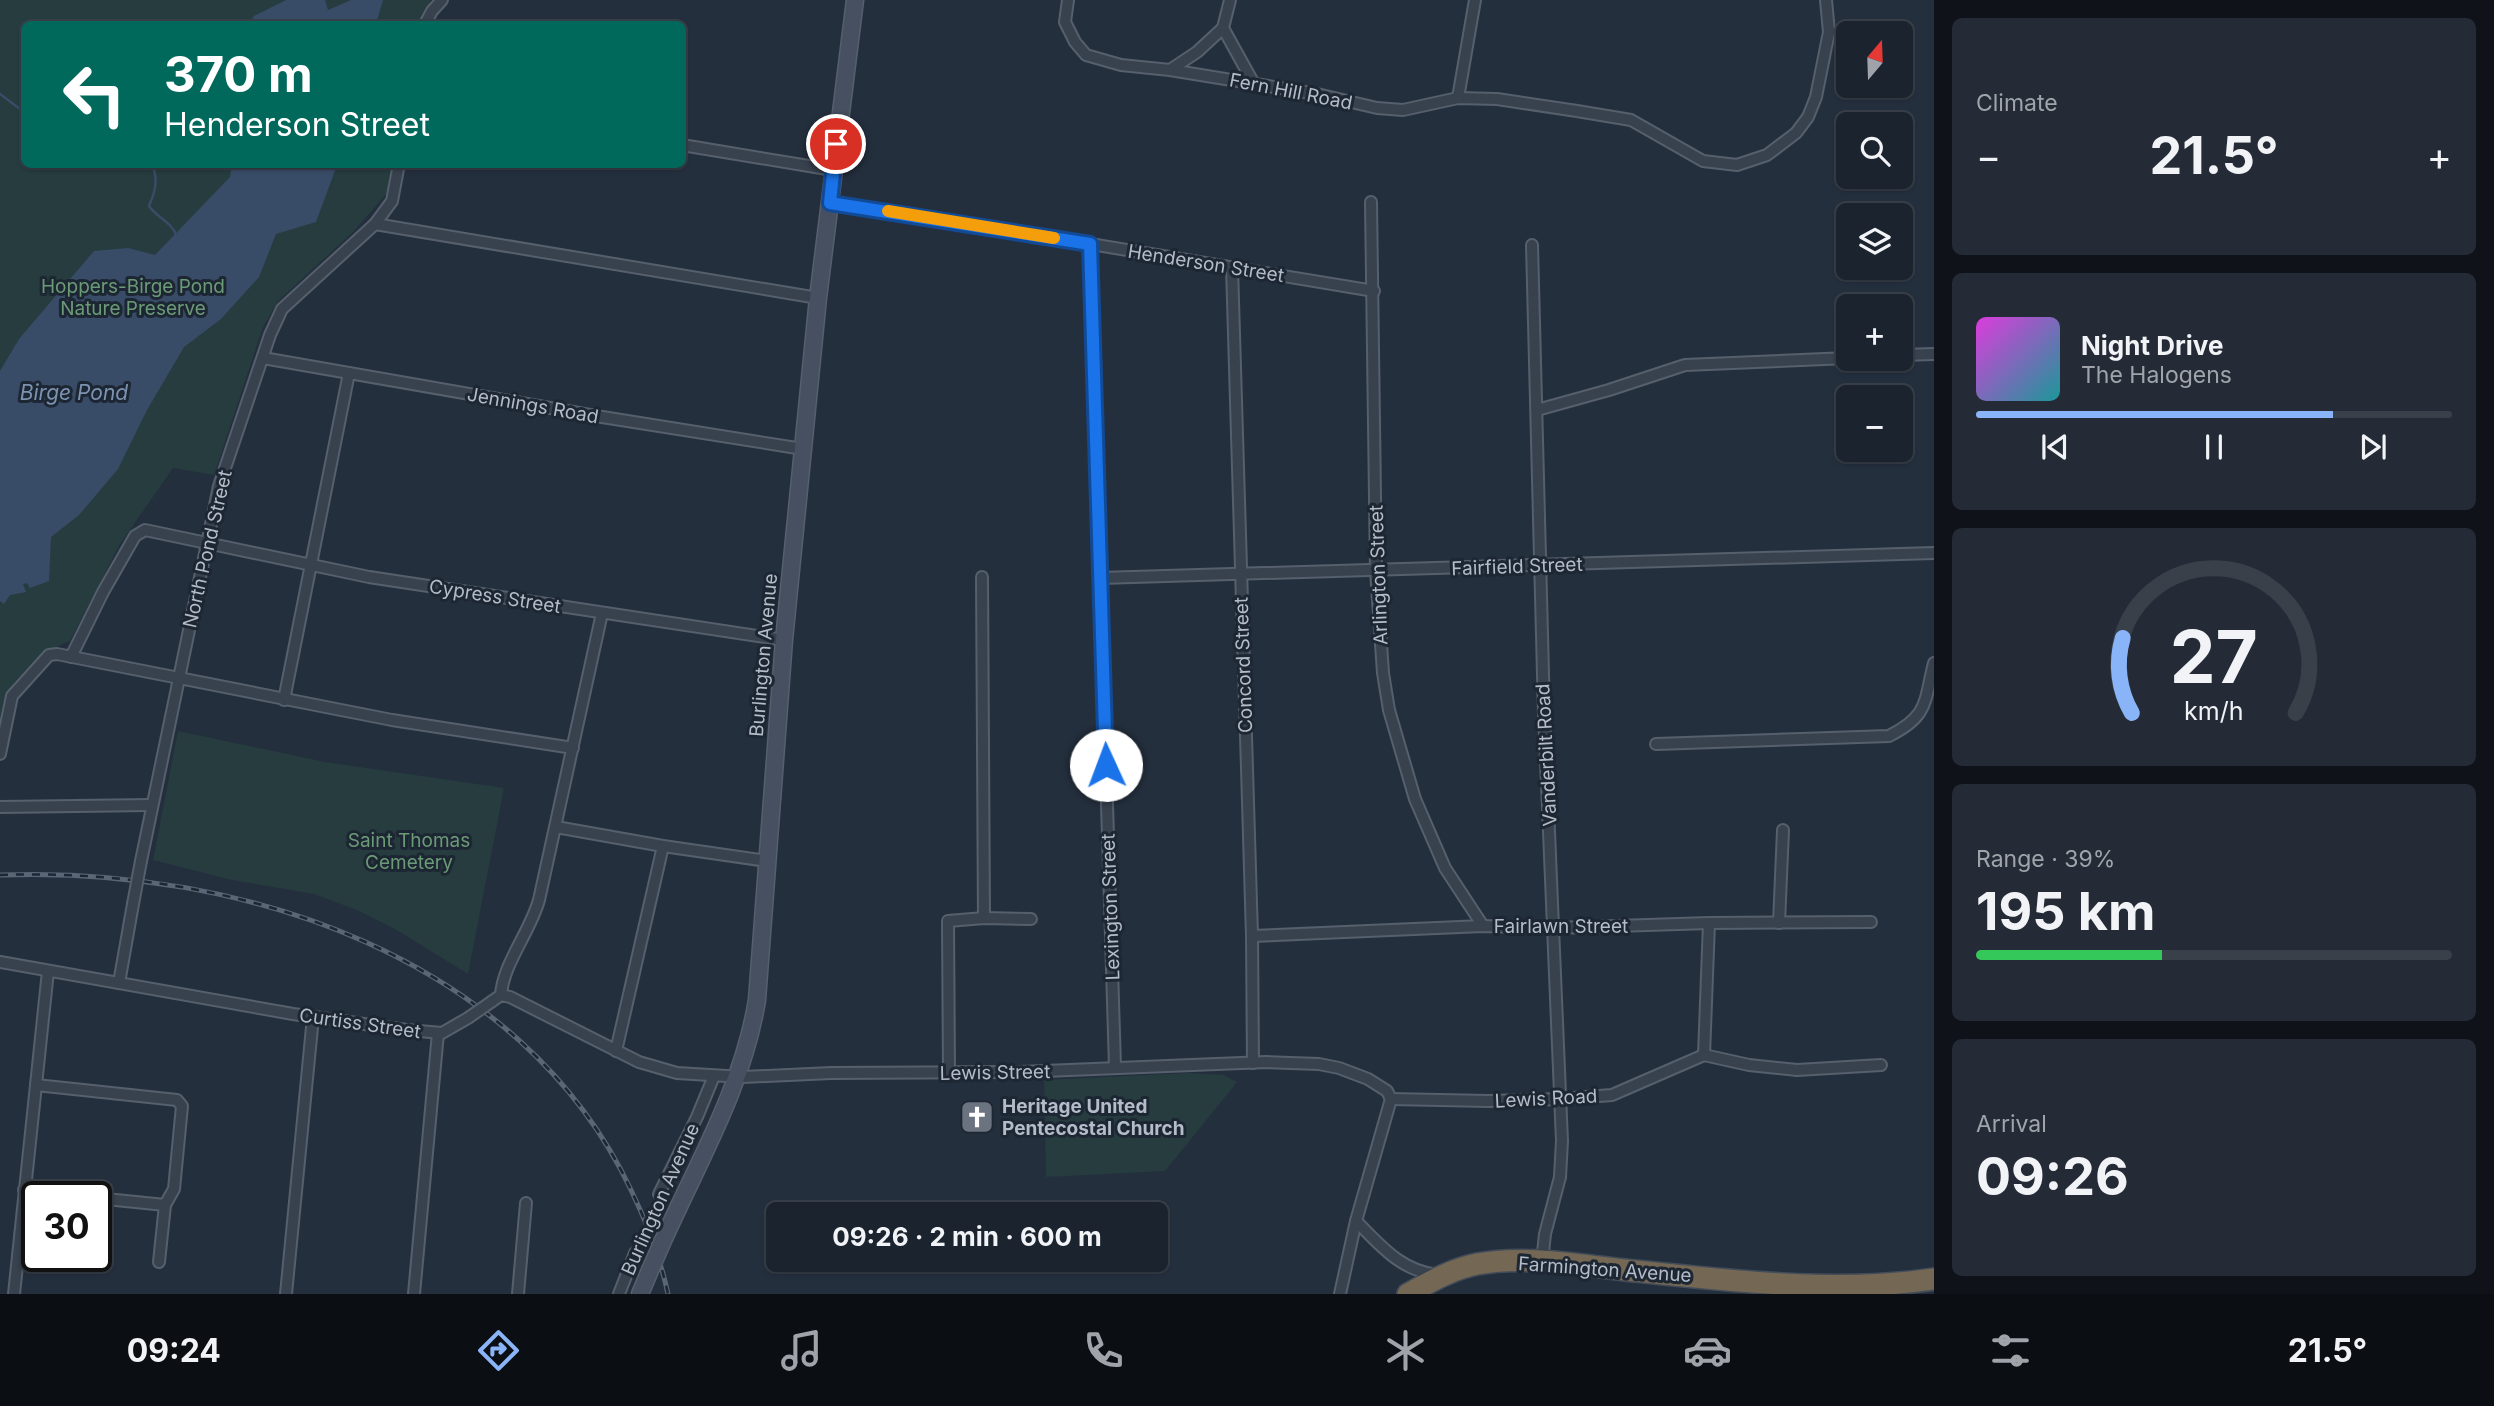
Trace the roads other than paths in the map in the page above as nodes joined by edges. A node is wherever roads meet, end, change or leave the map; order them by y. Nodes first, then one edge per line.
1 (442, 0) edge
2 (855, 0) edge
3 (1068, 0) edge
4 (1230, 0) edge
5 (1475, 0) edge
6 (1826, 0) edge
7 (427, 21) edge
8 (1223, 28) junction
9 (1170, 70) junction
10 (1254, 84) junction
11 (1458, 98) junction
12 (686, 146) edge
13 (398, 168) edge
14 (833, 170) junction
15 (1371, 202) dead end
16 (830, 203) junction
17 (375, 224) junction
18 (1090, 244) junction
19 (1532, 245) dead end
20 (1231, 267) junction
21 (1374, 290) junction
22 (818, 298) junction
23 (1934, 354) edge
24 (1913, 355) edge
25 (263, 358) junction
26 (1836, 359) edge
27 (349, 373) junction
28 (1537, 410) junction
29 (803, 449) junction
30 (206, 544) junction
31 (1934, 553) edge
32 (312, 565) junction
33 (1540, 566) junction
34 (1376, 571) junction
35 (1240, 574) junction
36 (982, 577) dead end
37 (1100, 578) junction
38 (602, 613) junction
39 (784, 640) junction
40 (71, 657) junction
41 (1934, 663) edge
42 (178, 678) junction
43 (284, 700) junction
44 (1656, 744) dead end
45 (573, 748) junction
46 (0, 754) edge
47 (151, 805) junction
48 (0, 807) edge
49 (556, 827) junction
50 (1783, 830) dead end
51 (663, 846) junction
52 (767, 862) junction
53 (984, 918) junction
54 (1031, 919) dead end
55 (1871, 922) dead end
56 (1709, 923) junction
57 (1779, 923) junction
58 (1483, 926) junction
59 (1555, 928) junction
60 (1252, 936) junction
61 (0, 962) edge
62 (48, 971) junction
63 (119, 983) junction
64 (501, 995) junction
65 (313, 1017) junction
66 (438, 1033) junction
67 (616, 1051) junction
68 (1704, 1055) junction
69 (1254, 1063) junction
70 (1881, 1065) dead end
71 (1115, 1067) junction
72 (949, 1073) junction
73 (714, 1076) junction
74 (737, 1077) junction
75 (36, 1085) junction
76 (1391, 1099) junction
77 (1560, 1099) junction
78 (25, 1181) edge
79 (659, 1194) dead end
80 (112, 1200) edge
81 (526, 1203) dead end
82 (165, 1205) junction
83 (21, 1218) edge
84 (1356, 1221) junction
85 (635, 1253) dead end
86 (159, 1262) dead end
87 (1542, 1262) junction
88 (1444, 1275) junction
89 (1934, 1279) edge
90 (1762, 1288) edge
91 (13, 1294) edge
92 (286, 1294) edge
93 (414, 1294) edge
94 (518, 1294) edge
95 (619, 1294) edge
96 (640, 1294) edge
97 (1340, 1294) edge
98 (1408, 1294) edge

1 - 7 street
2 - 14 main road, Burlington Avenue
3 - 9 street, Fern Hill Road
4 - 8 street
5 - 11 street
6 - 11 street, Fern Hill Road
8 - 9 street
8 - 10 street
9 - 10 street, Fern Hill Road
10 - 11 street, Fern Hill Road
12 - 14 street
13 - 17 street, North Pond Street
14 - 16 main road, Burlington Avenue
15 - 21 street, Arlington Street
16 - 18 street, Henderson Street
16 - 22 main road, Burlington Avenue
17 - 22 street
17 - 25 street, North Pond Street
18 - 20 street, Henderson Street
18 - 37 street, Lexington Street
19 - 28 street, Vanderbilt Road
20 - 21 street, Henderson Street
20 - 35 street, Concord Street
21 - 34 street, Arlington Street
22 - 29 main road, Burlington Avenue
23 - 24 street
25 - 27 street, Jennings Road
25 - 30 street, North Pond Street
26 - 28 street
27 - 29 street, Jennings Road
27 - 32 street
28 - 33 street, Vanderbilt Road
29 - 39 main road, Burlington Avenue
30 - 32 street, Cypress Street
30 - 40 street, Cypress Street
30 - 42 street, North Pond Street
31 - 33 street, Fairfield Street
32 - 38 street, Cypress Street
32 - 43 street
33 - 34 street, Fairfield Street
33 - 59 street, Vanderbilt Road
34 - 35 street, Fairfield Street
34 - 58 street, Arlington Street
35 - 37 street, Fairfield Street
35 - 60 street, Concord Street
36 - 53 street
37 - 71 street, Lexington Street
38 - 39 street, Cypress Street
38 - 45 street
39 - 52 main road, Burlington Avenue
40 - 42 street
40 - 46 street
41 - 44 street
42 - 43 street
42 - 47 street, North Pond Street
43 - 45 street
45 - 49 street
47 - 48 street
47 - 63 street, North Pond Street, bridge
49 - 51 street
49 - 64 street
50 - 57 street
51 - 52 street
51 - 67 street
52 - 74 main road, Burlington Avenue
53 - 54 street
53 - 72 street
55 - 57 street, Fairlawn Street
56 - 57 street, Fairlawn Street
56 - 59 street, Fairlawn Street
56 - 68 street
58 - 59 street, Fairlawn Street
58 - 60 street, Fairlawn Street
59 - 77 street, Vanderbilt Road
60 - 69 street, Concord Street
61 - 62 street, Curtiss Street
62 - 63 street, Curtiss Street
62 - 75 street
63 - 65 street, Curtiss Street
64 - 66 street, Curtiss Street, bridge
64 - 67 street
65 - 66 street, Curtiss Street
65 - 92 street
66 - 93 street
67 - 73 street
68 - 70 street
68 - 77 street, Lewis Road
69 - 71 street, Lewis Street
69 - 76 street
71 - 72 street, Lewis Street
72 - 74 street, Lewis Street
73 - 74 street
73 - 79 street, Burlington Avenue
74 - 96 main road, Burlington Avenue, bridge
75 - 78 street
75 - 82 street
76 - 77 street, Lewis Road
76 - 84 street
77 - 87 street, Vanderbilt Road
80 - 82 street
81 - 94 street
82 - 86 street
83 - 91 street
84 - 88 street
84 - 97 street
85 - 95 street, Burlington Avenue
87 - 88 highway, Farmington Avenue
87 - 90 highway, Farmington Avenue
88 - 98 highway, Farmington Avenue
89 - 90 highway, Farmington Avenue

